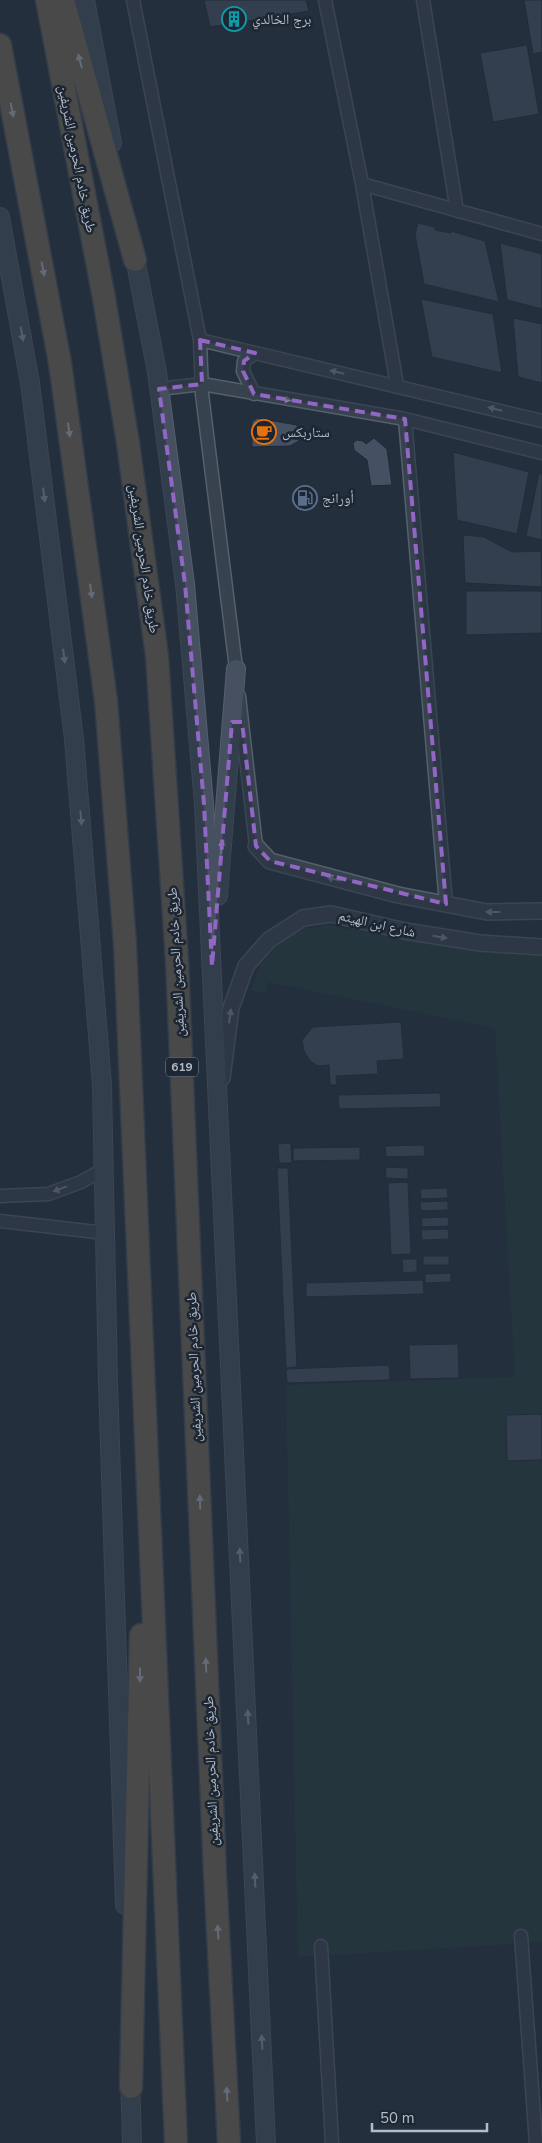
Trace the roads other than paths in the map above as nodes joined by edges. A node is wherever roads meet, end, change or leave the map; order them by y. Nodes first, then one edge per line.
1 (46, 0) edge
2 (63, 0) edge
3 (85, 0) edge
4 (134, 0) edge
5 (325, 0) edge
6 (424, 0) edge
7 (0, 45) edge
8 (362, 184) junction
9 (457, 211) junction
10 (0, 217) edge
11 (542, 234) edge
12 (135, 260) junction
13 (200, 340) junction
14 (254, 353) junction
15 (202, 384) junction
16 (397, 385) junction
17 (159, 389) junction
18 (254, 394) junction
19 (405, 419) junction
20 (542, 421) edge
21 (542, 453) edge
22 (236, 669) junction
23 (256, 846) joint
24 (446, 904) junction
25 (542, 911) edge
26 (542, 947) edge
27 (212, 966) junction
28 (219, 1099) junction
29 (104, 1168) junction
30 (0, 1196) edge
31 (0, 1221) edge
32 (105, 1232) junction
33 (146, 1417) junction
34 (520, 1936) dead end
35 (321, 1946) dead end
36 (131, 2087) junction
37 (132, 2143) edge
38 (176, 2143) edge
39 (229, 2143) edge
40 (266, 2143) edge
41 (332, 2143) edge
42 (536, 2143) edge

39 -> 1 highway, طريق خادم الحرمين الشريفين / 619
12 -> 2 highway
3 - 12 main road
4 - 13 street
5 - 8 street
6 - 9 street
7 -> 33 highway
8 - 9 street
8 - 16 street
9 - 11 street
10 -> 29 main road
12 - 17 main road
13 - 14 street
13 - 15 street
16 -> 14 street
14 - 18 street
15 - 17 street
15 - 18 street
15 - 22 street
20 -> 16 street
17 - 27 main road
18 -> 19 street
19 - 21 street
19 - 24 street
22 - 23 street
27 -> 22 main road
24 -> 23 street
25 -> 24 street
28 -> 26 street, شارع ابن الهيثم
27 - 28 main road
40 -> 28 main road
29 -> 30 street
29 - 32 main road
31 - 32 street
32 - 36 main road
33 -> 36 highway
33 - 38 highway
34 - 42 street
35 - 41 street
36 - 37 main road

